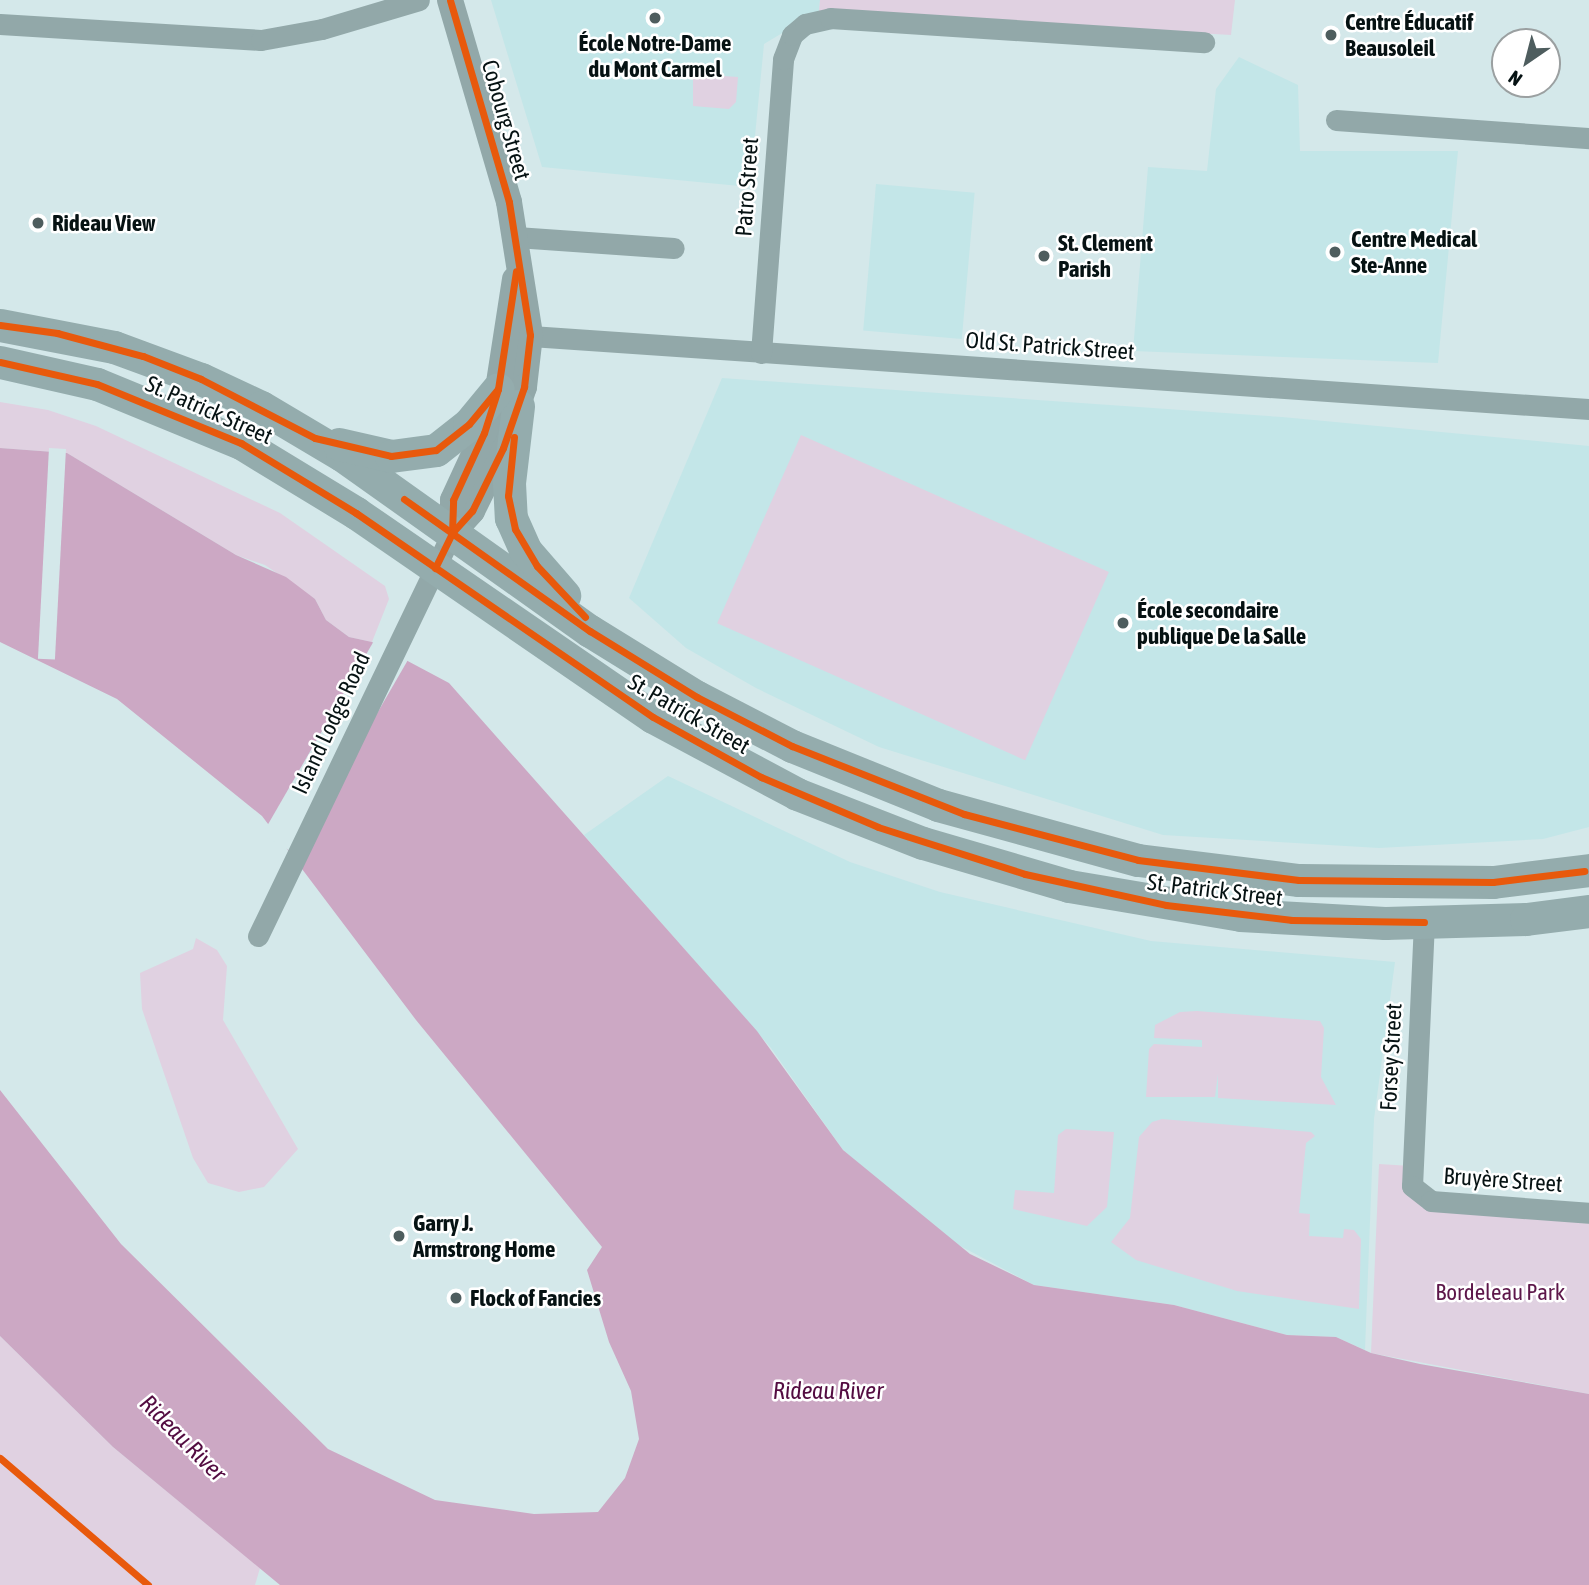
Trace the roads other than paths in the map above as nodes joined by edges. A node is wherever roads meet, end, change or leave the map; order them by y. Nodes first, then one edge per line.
1 (419, 0) edge
2 (450, 0) edge
3 (0, 24) edge
4 (1204, 42) dead end
5 (1336, 120) dead end
6 (1589, 138) edge
7 (517, 245) junction
8 (674, 248) dead end
9 (0, 325) edge
10 (518, 335) junction
11 (761, 353) junction
12 (0, 362) edge
13 (508, 397) junction
14 (1589, 410) edge
15 (315, 438) junction
16 (452, 533) junction
17 (435, 568) junction
18 (608, 643) junction
19 (1589, 870) edge
20 (1589, 911) edge
21 (1424, 922) junction
22 (258, 936) dead end
23 (1416, 1192) joint
24 (1589, 1213) edge

1 - 3 street
2 - 7 street, Cobourg Street
4 - 11 street, Patro Street
5 - 6 street
7 - 8 street
7 - 10 street, Cobourg Street
9 - 15 main road, St. Patrick Street
10 - 11 street, Old St. Patrick Street
10 - 13 street, Cobourg Street
11 - 14 street, Old St. Patrick Street
12 - 17 main road, St. Patrick Street
13 - 15 main road
13 - 16 street, Cobourg Street
13 - 18 main road
15 - 16 main road, St. Patrick Street
16 - 17 street, Island Lodge Road
16 - 18 main road, St. Patrick Street
17 - 21 main road, St. Patrick Street
17 - 22 street, Island Lodge Road
18 - 19 main road, St. Patrick Street
20 - 21 main road, St. Patrick Street
21 - 23 street, Forsey Street
23 - 24 street, Bruyère Street

